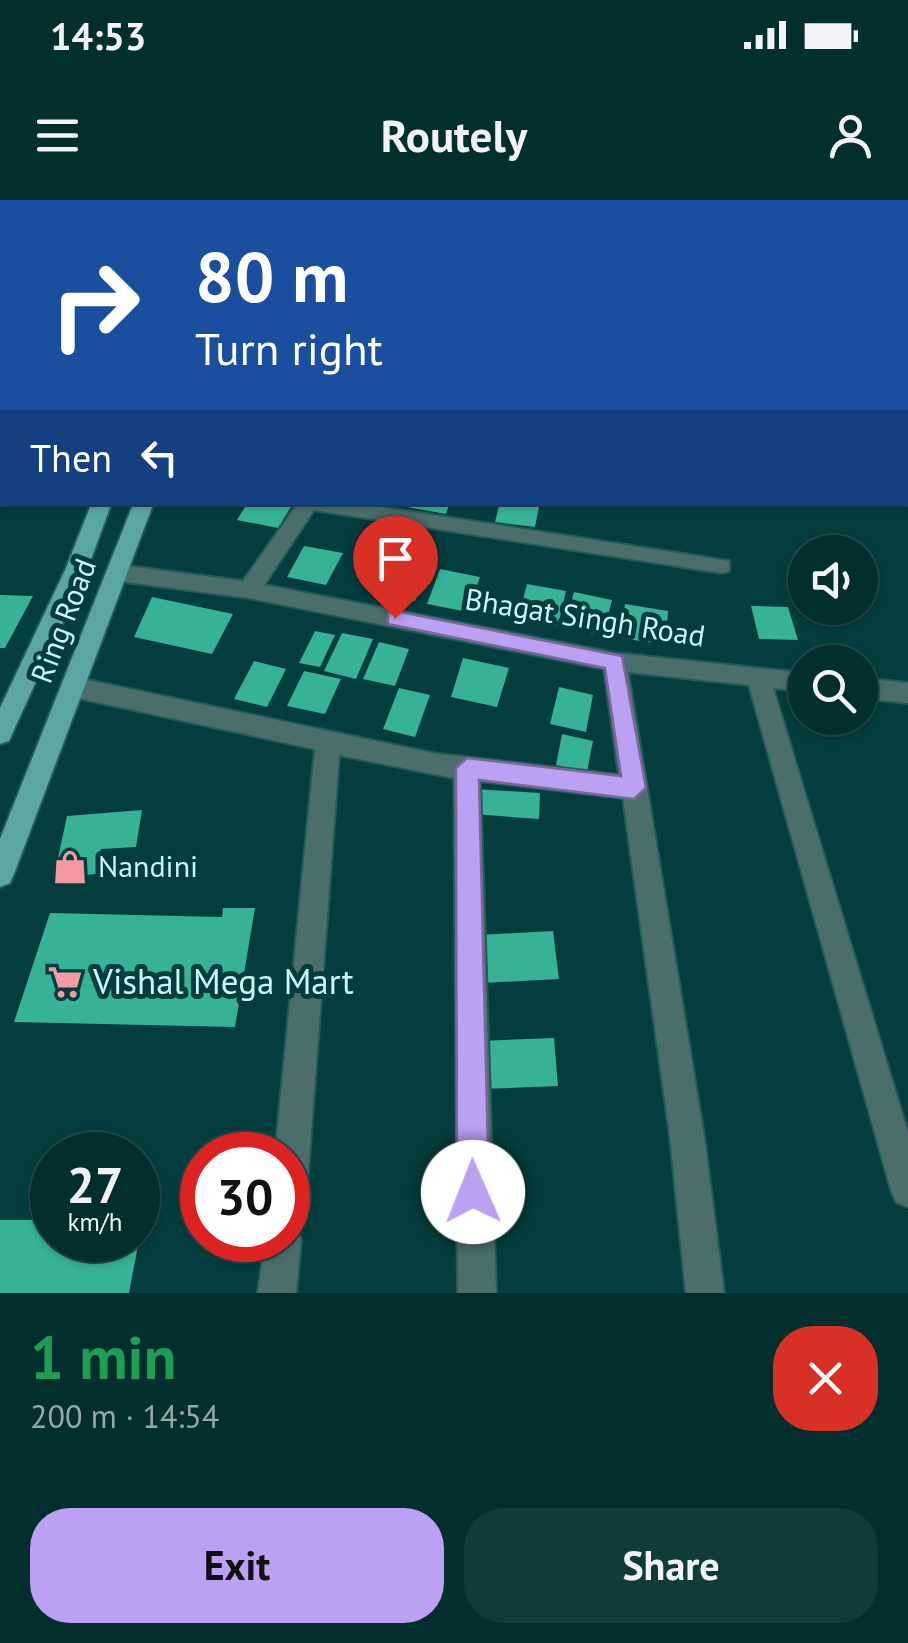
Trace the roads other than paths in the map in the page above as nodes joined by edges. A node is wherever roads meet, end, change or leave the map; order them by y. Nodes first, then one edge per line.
1 (101, 505) edge
2 (143, 505) edge
3 (308, 505) edge
4 (322, 505) edge
5 (722, 566) dead end
6 (77, 568) junction
7 (118, 573) junction
8 (248, 590) junction
9 (615, 662) junction
10 (758, 677) junction
11 (788, 680) edge
12 (73, 687) junction
13 (878, 690) edge
14 (908, 694) edge
15 (2, 728) edge
16 (328, 742) junction
17 (467, 768) junction
18 (634, 788) junction
19 (0, 874) edge
20 (294, 1132) edge
21 (908, 1190) edge
22 (281, 1262) edge
23 (277, 1293) edge
24 (476, 1293) edge
25 (706, 1293) edge

1 - 6 main road, Ring Road
2 - 7 main road, Ring Road
3 - 8 street
4 - 5 street
6 - 7 main road
6 - 15 main road, Ring Road
7 - 8 street, Bhagat Singh Road
7 - 12 main road, Ring Road
8 - 9 street, Bhagat Singh Road
9 - 10 street, Bhagat Singh Road
9 - 18 street
10 - 11 street, Bhagat Singh Road
10 - 21 street
12 - 16 street
12 - 19 main road, Ring Road
13 - 14 street
16 - 17 street
16 - 20 street
17 - 18 street
17 - 24 street
18 - 25 street
22 - 23 street

